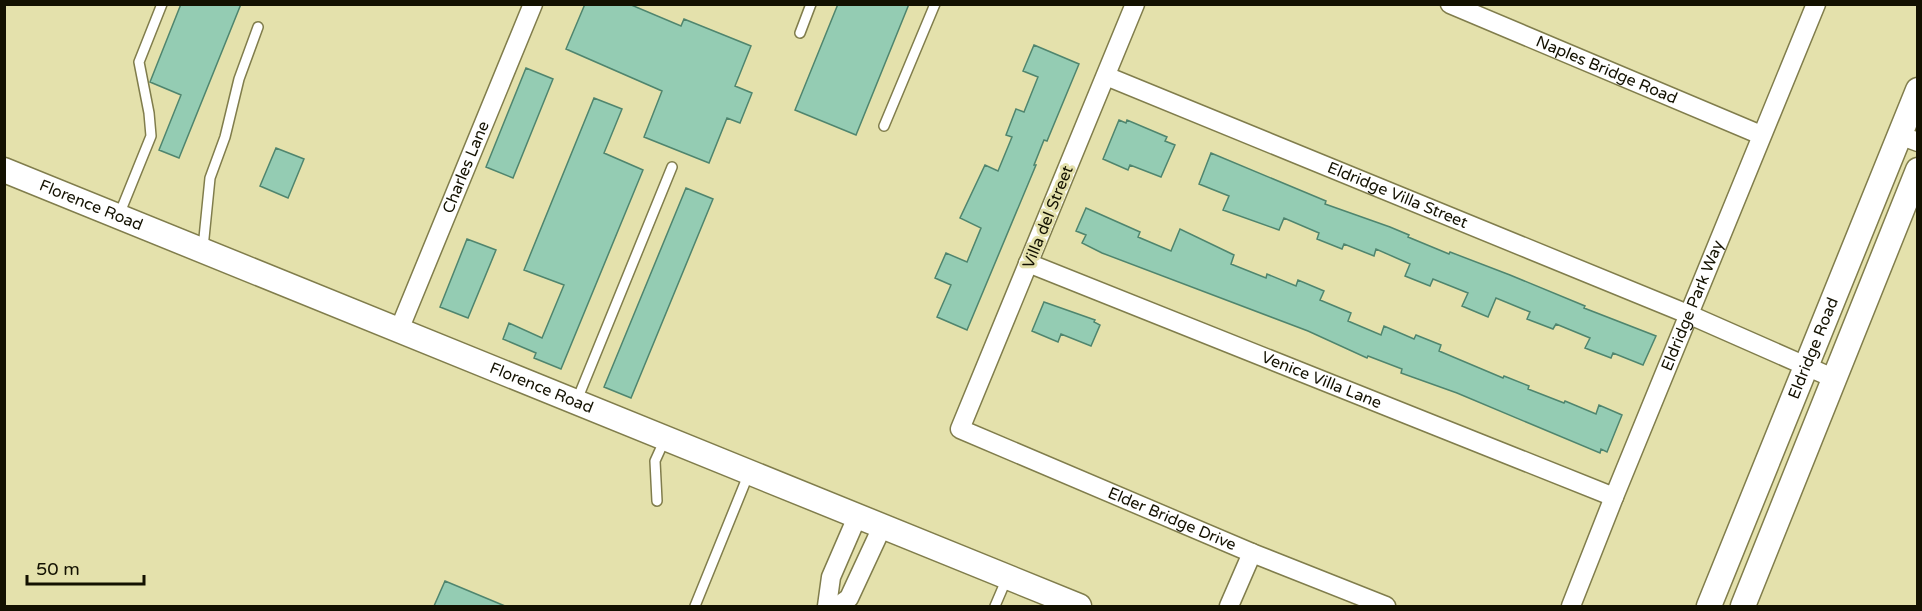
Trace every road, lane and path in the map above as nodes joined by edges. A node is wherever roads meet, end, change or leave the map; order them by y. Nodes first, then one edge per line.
1 (162, 4) edge
2 (534, 4) edge
3 (811, 4) edge
4 (935, 4) edge
5 (1135, 4) edge
6 (1450, 4) edge
7 (1816, 4) edge
8 (258, 27) dead end
9 (800, 33) dead end
10 (1106, 76) junction
11 (1917, 94) edge
12 (885, 126) dead end
13 (1761, 135) junction
14 (1908, 139) edge
15 (672, 167) dead end
16 (4, 170) edge
17 (1917, 170) edge
18 (118, 216) junction
19 (202, 250) junction
20 (1029, 263) junction
21 (1690, 315) junction
22 (399, 330) junction
23 (1804, 366) junction
24 (1833, 378) junction
25 (576, 402) junction
26 (960, 429) joint
27 (665, 439) junction
28 (749, 473) junction
29 (1614, 497) junction
30 (657, 501) dead end
31 (857, 517) junction
32 (882, 527) junction
33 (1252, 553) junction
34 (1007, 578) junction
35 (695, 606) edge
36 (827, 606) edge
37 (838, 606) edge
38 (995, 606) edge
39 (1078, 606) edge
40 (1229, 606) edge
41 (1386, 606) edge
42 (1571, 606) edge
43 (1708, 606) edge
44 (1743, 606) edge

1 - 18 lane
2 - 22 street, Charles Lane
3 - 9 lane
4 - 12 lane
5 - 10 street, Villa del Street
6 - 13 street, Naples Bridge Road
7 - 13 street, Eldridge Park Way
8 - 19 lane
10 - 20 street, Villa del Street
10 - 21 street, Eldridge Villa Street
11 - 14 street, Eldridge Road
13 - 21 street, Eldridge Park Way
14 - 23 street, Eldridge Road
15 - 25 lane
16 - 18 street, Florence Road
17 - 24 street, Eldridge Road
18 - 19 street, Florence Road
19 - 22 street, Florence Road
20 - 26 street, Villa del Street
20 - 29 street, Venice Villa Lane
21 - 23 street, Eldridge Villa Street
21 - 29 street, Eldridge Park Way
22 - 25 street, Florence Road
23 - 24 street, Eldridge Villa Street
23 - 43 street, Eldridge Road
24 - 44 street, Eldridge Road
25 - 27 street, Florence Road
26 - 33 street, Elder Bridge Drive
27 - 28 street, Florence Road
27 - 30 lane
28 - 31 street, Florence Road
28 - 35 lane
29 - 42 street, Eldridge Park Way
31 - 32 street, Florence Road
31 - 36 street
32 - 34 street, Florence Road
32 - 37 street
33 - 40 street
33 - 41 street, Elder Bridge Drive
34 - 38 lane
34 - 39 street, Florence Road

